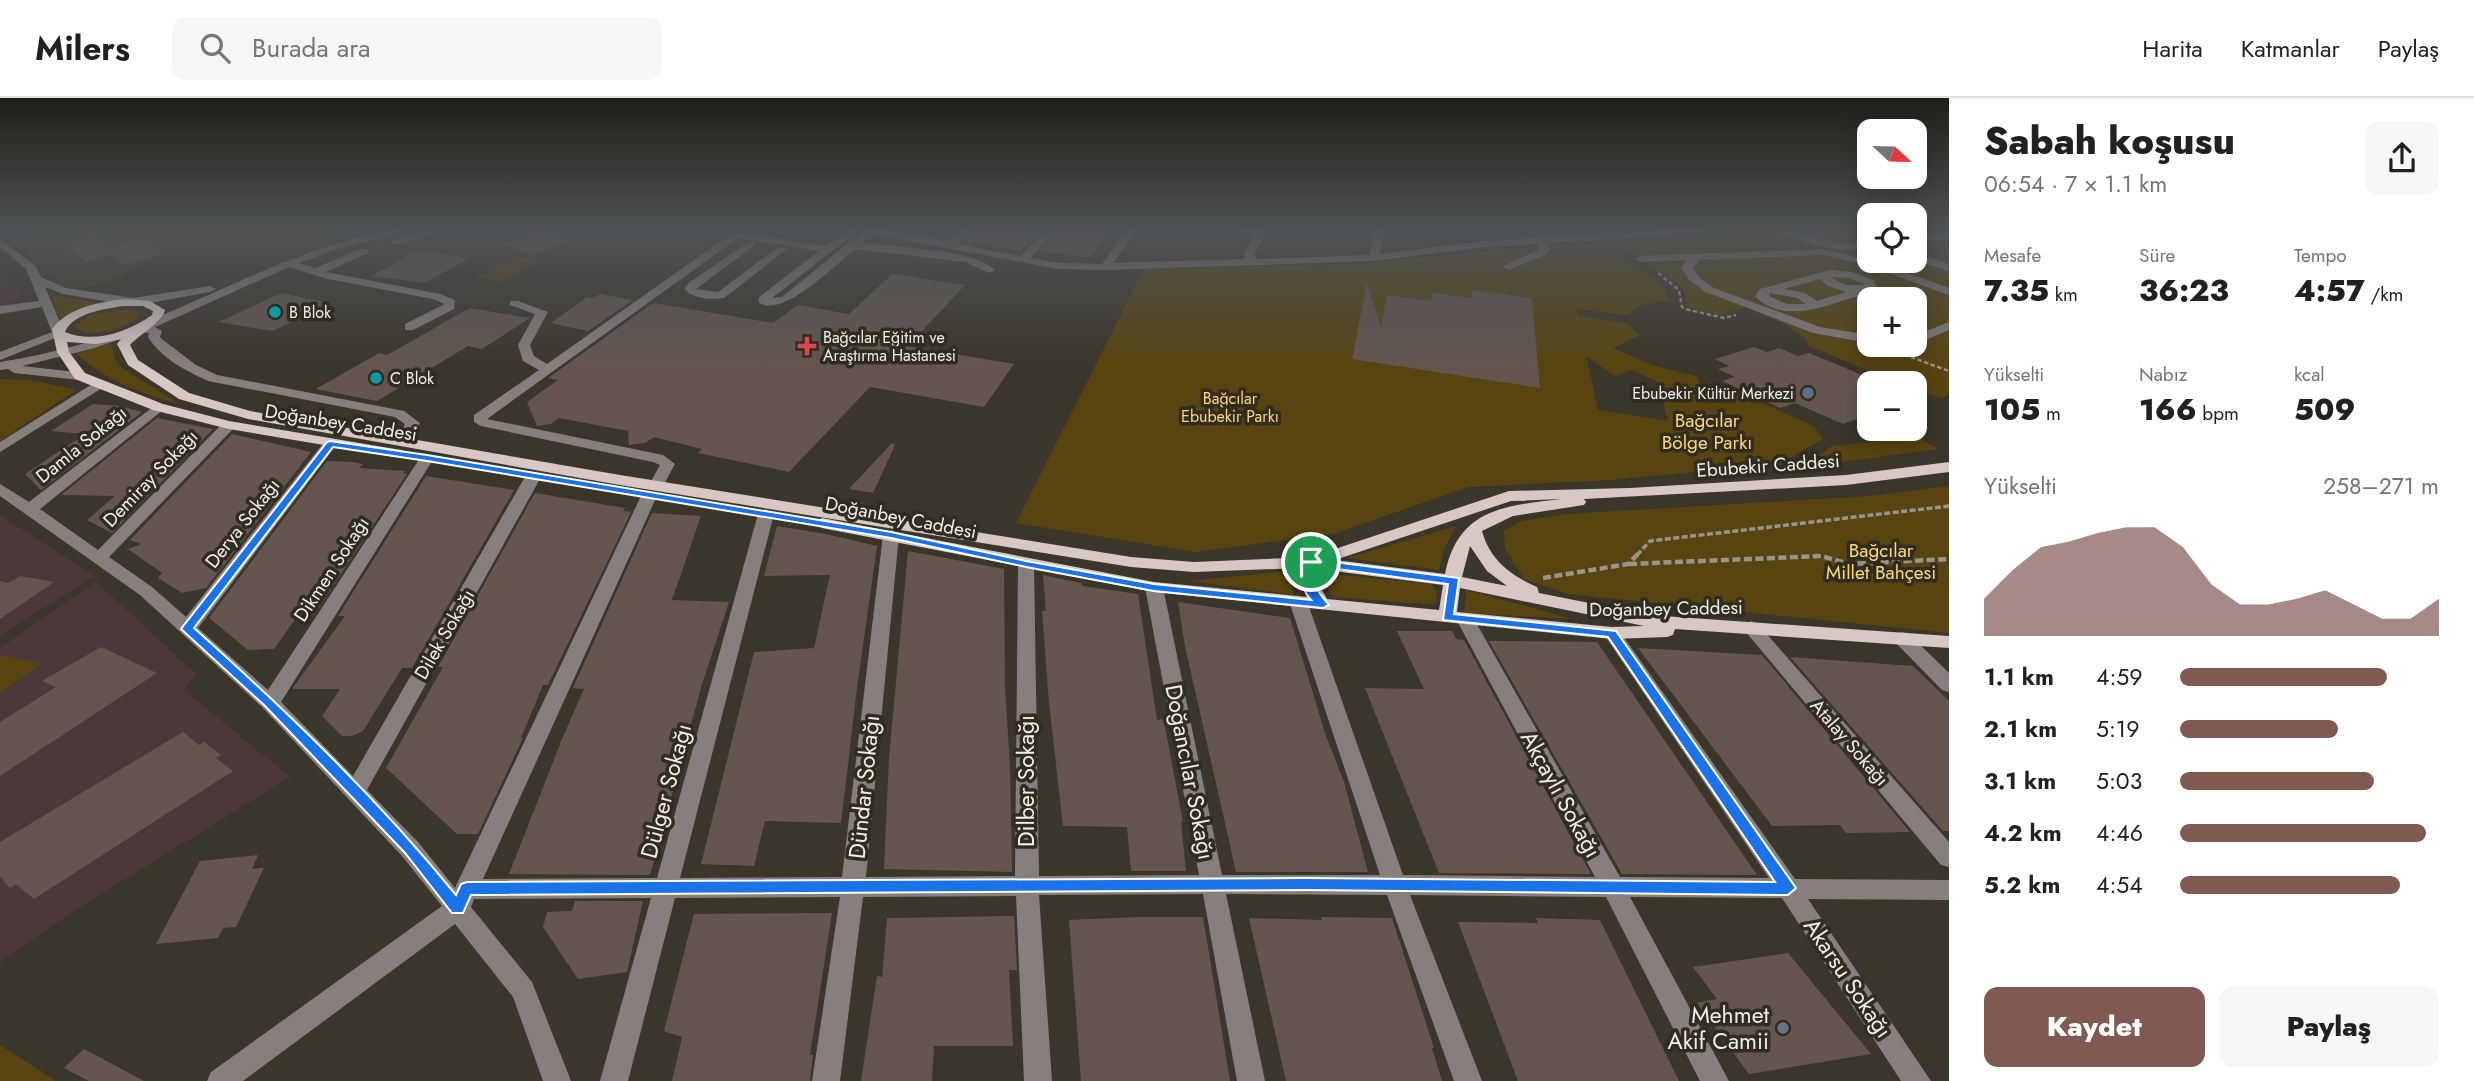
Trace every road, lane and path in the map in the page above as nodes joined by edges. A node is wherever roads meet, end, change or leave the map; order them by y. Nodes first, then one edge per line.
1 (35, 276) edge
2 (259, 276) edge
3 (335, 276) edge
4 (679, 276) edge
5 (705, 276) edge
6 (747, 276) edge
7 (793, 276) edge
8 (814, 276) edge
9 (1662, 276) edge
10 (1693, 276) edge
11 (1820, 276) edge
12 (1825, 276) edge
13 (1855, 276) edge
14 (1864, 276) edge
15 (1908, 276) edge
16 (1860, 277) junction
17 (37, 279) junction
18 (271, 281) dead end
19 (243, 283) junction
20 (1870, 287) edge
21 (1857, 288) edge
22 (1857, 292) edge
23 (1949, 292) edge
24 (1767, 297) junction
25 (133, 302) junction
26 (46, 303) junction
27 (514, 303) dead end
28 (1754, 308) junction
29 (0, 310) edge
30 (1949, 326) edge
31 (409, 327) dead end
32 (139, 328) junction
33 (156, 331) junction
34 (59, 334) junction
35 (1927, 335) edge
36 (1857, 337) edge
37 (63, 352) junction
38 (0, 356) edge
39 (0, 367) edge
40 (547, 369) junction
41 (80, 376) junction
42 (97, 385) junction
43 (158, 407) junction
44 (229, 425) junction
45 (8, 439) edge
46 (402, 442) junction
47 (330, 444) junction
48 (0, 448) edge
49 (427, 458) junction
50 (1949, 467) edge
51 (533, 477) junction
52 (0, 489) edge
53 (653, 491) junction
54 (1630, 493) junction
55 (1949, 506) edge
56 (28, 511) junction
57 (766, 514) junction
58 (1473, 529) junction
59 (891, 535) junction
60 (99, 558) junction
61 (1949, 559) edge
62 (1311, 562) junction
63 (1026, 564) junction
64 (1628, 564) junction
65 (1455, 581) junction
66 (1515, 583) junction
67 (1154, 587) junction
68 (1560, 603) junction
69 (1299, 604) junction
70 (1323, 605) junction
71 (1456, 618) junction
72 (1762, 627) junction
73 (187, 629) junction
74 (1612, 634) junction
75 (1902, 638) junction
76 (1949, 642) edge
77 (1949, 685) edge
78 (270, 703) junction
79 (355, 791) junction
80 (1949, 858) edge
81 (1211, 885) junction
82 (1395, 885) junction
83 (853, 886) junction
84 (1027, 886) junction
85 (668, 887) junction
86 (1613, 887) junction
87 (1788, 888) junction
88 (1949, 890) edge
89 (462, 898) junction
90 (221, 1081) edge
91 (557, 1081) edge
92 (614, 1081) edge
93 (826, 1081) edge
94 (1038, 1081) edge
95 (1251, 1081) edge
96 (1468, 1081) edge
97 (1715, 1081) edge
98 (1917, 1081) edge

1 - 17 street
2 - 19 street
3 - 31 street
4 - 40 street
5 - 6 street
7 - 8 street
9 - 28 path
10 - 28 street
11 - 24 street
12 - 21 street
13 - 16 street
14 - 16 street
15 - 23 street
16 - 20 street
17 - 25 street
17 - 26 street
18 - 33 street
19 - 25 street
19 - 32 street
22 - 24 street
24 - 28 street
25 - 32 main road
25 - 34 main road
26 - 29 street
26 - 34 street
27 - 40 street
28 - 36 street
30 - 35 street
32 - 33 street
32 - 34 main road
32 - 37 street
32 - 46 main road, Doğanbey Caddesi
33 - 46 street
34 - 37 main road, Doğanbey Caddesi
34 - 38 street
37 - 39 street
37 - 41 main road, Doğanbey Caddesi
39 - 41 street
40 - 53 street
41 - 42 main road, Doğanbey Caddesi
42 - 43 main road, Doğanbey Caddesi
42 - 45 street
43 - 44 main road, Doğanbey Caddesi
43 - 56 street, Damla Sokağı
44 - 47 main road, Doğanbey Caddesi
44 - 60 street, Demiray Sokağı
45 - 48 street
46 - 53 main road, Doğanbey Caddesi
47 - 49 main road, Doğanbey Caddesi
47 - 73 street, Derya Sokağı
49 - 51 main road, Doğanbey Caddesi
49 - 78 street, Dikmen Sokağı
50 - 54 main road, Ebubekir Caddesi
51 - 53 main road, Doğanbey Caddesi
51 - 79 street, Dilek Sokağı
52 - 56 street
53 - 57 main road, Doğanbey Caddesi
53 - 62 main road, Doğanbey Caddesi
53 - 89 street
54 - 58 main road
54 - 62 main road
55 - 64 path
56 - 60 street
57 - 59 main road, Doğanbey Caddesi
57 - 85 street, Dülger Sokağı
58 - 65 main road
58 - 66 main road
59 - 63 main road, Doğanbey Caddesi
59 - 83 street, Dündar Sokağı
60 - 73 street
61 - 64 path
62 - 65 main road, Doğanbey Caddesi
62 - 70 main road
63 - 67 main road, Doğanbey Caddesi
63 - 84 street, Dilber Sokağı
64 - 66 path
65 - 68 main road, Doğanbey Caddesi
65 - 71 main road
66 - 68 main road
67 - 69 main road, Doğanbey Caddesi
67 - 81 street, Doğancılar Sokağı
68 - 72 main road, Doğanbey Caddesi
69 - 70 main road, Doğanbey Caddesi
69 - 82 street
70 - 71 main road, Doğanbey Caddesi
71 - 74 main road, Doğanbey Caddesi
71 - 86 street, Akçaylı Sokağı
72 - 74 main road, Doğanbey Caddesi
72 - 75 main road, Doğanbey Caddesi
72 - 80 street, Atalay Sokağı
73 - 78 street
74 - 87 street, Akarsu Sokağı
75 - 76 main road, Doğanbey Caddesi
75 - 77 street
78 - 79 street
79 - 89 street
81 - 82 street
81 - 84 street
81 - 95 street, Doğancılar Sokağı
82 - 86 street
82 - 96 street
83 - 84 street
83 - 85 street
83 - 93 street, Dündar Sokağı
84 - 94 street, Dilber Sokağı
85 - 89 street
85 - 92 street, Dülger Sokağı
86 - 87 street
86 - 97 street, Akçaylı Sokağı
87 - 88 street
87 - 98 street, Akarsu Sokağı
89 - 90 street
89 - 91 street

